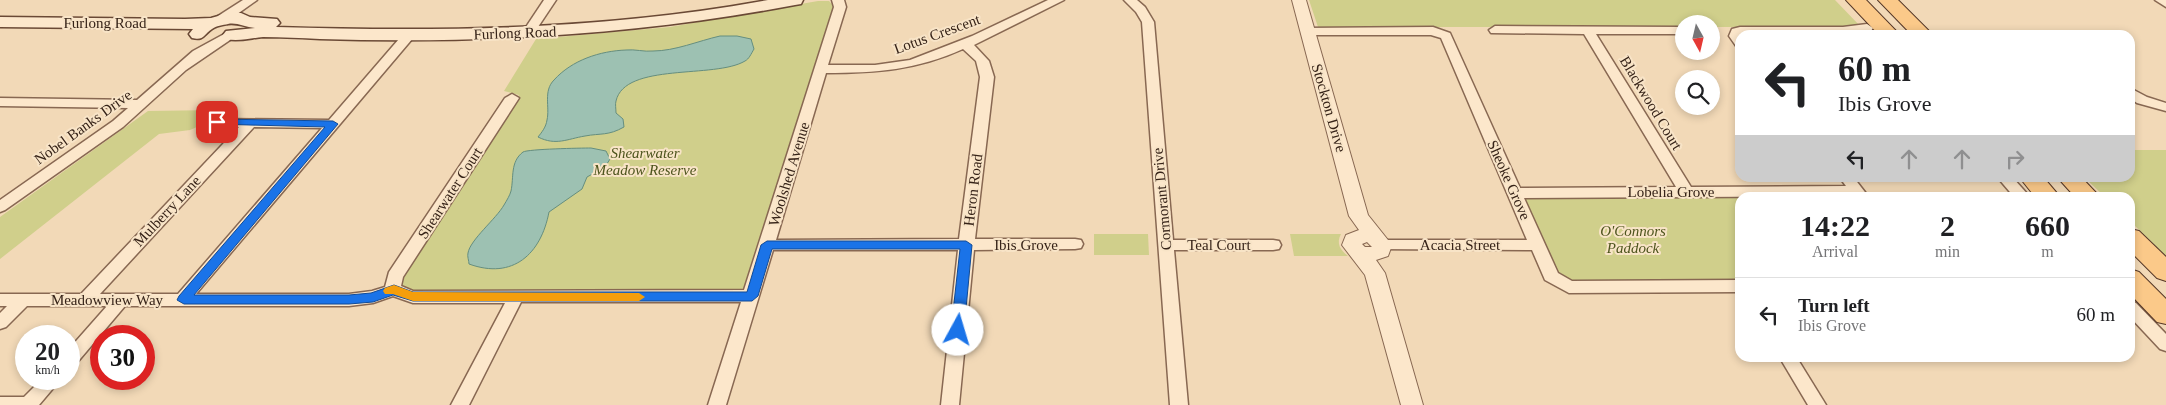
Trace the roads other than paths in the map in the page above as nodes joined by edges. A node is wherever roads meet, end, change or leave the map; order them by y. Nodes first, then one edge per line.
1 (253, 0) edge
2 (550, 0) edge
3 (748, 0) edge
4 (795, 0) edge
5 (838, 0) edge
6 (1058, 0) edge
7 (1130, 0) edge
8 (1299, 0) edge
9 (1887, 0) edge
10 (1854, 1) edge
11 (245, 21) junction
12 (0, 22) edge
13 (90, 27) junction
14 (208, 28) junction
15 (531, 29) junction
16 (1869, 29) edge
17 (1495, 30) dead end
18 (1588, 30) junction
19 (1675, 30) edge
20 (1856, 30) edge
21 (1918, 30) edge
22 (1308, 31) junction
23 (0, 32) edge
24 (409, 35) junction
25 (229, 36) junction
26 (964, 44) junction
27 (181, 67) junction
28 (821, 69) junction
29 (2135, 95) edge
30 (512, 98) dead end
31 (4, 103) edge
32 (142, 104) junction
33 (2166, 107) edge
34 (217, 122) dead end
35 (250, 123) junction
36 (333, 124) junction
37 (1850, 182) edge
38 (2009, 182) edge
39 (2034, 182) edge
40 (2073, 182) edge
41 (1686, 192) junction
42 (1858, 192) edge
43 (2018, 192) edge
44 (2044, 192) edge
45 (2084, 192) edge
46 (1514, 193) junction
47 (1735, 193) edge
48 (0, 207) edge
49 (1359, 216) junction
50 (2135, 242) edge
51 (1075, 244) dead end
52 (767, 245) junction
53 (966, 245) junction
54 (1166, 245) junction
55 (1357, 245) junction
56 (1537, 245) junction
57 (1273, 246) dead end
58 (1379, 252) junction
59 (2166, 272) edge
60 (2135, 283) edge
61 (1735, 286) edge
62 (394, 290) junction
63 (752, 296) junction
64 (516, 297) junction
65 (0, 300) edge
66 (22, 300) junction
67 (85, 300) junction
68 (122, 300) junction
69 (184, 300) junction
70 (2135, 312) edge
71 (2166, 315) edge
72 (0, 323) edge
73 (2166, 345) edge
74 (80, 348) edge
75 (1790, 362) edge
76 (42, 390) edge
77 (0, 404) edge
78 (28, 405) edge
79 (460, 405) edge
80 (717, 405) edge
81 (950, 405) edge
82 (1179, 405) edge
83 (1412, 405) edge
84 (1817, 405) edge

1 - 11 street
1 - 14 street
2 - 15 street
3 - 15 main road, Furlong Road
4 - 15 main road, Furlong Road
5 - 28 street, Woolshed Avenue
6 - 26 street, Lotus Crescent
7 - 54 street, Cormorant Drive
8 - 22 street, Stockton Drive
9 - 21 main road
10 - 16 main road
11 - 14 main road, Furlong Road
11 - 15 main road, Furlong Road
11 - 25 main road
12 - 13 main road, Furlong Road
13 - 14 main road, Furlong Road
13 - 23 main road, Furlong Road
14 - 25 main road, Furlong Road
14 - 27 street, Nobel Banks Drive
15 - 24 main road, Furlong Road
16 - 20 street
17 - 18 street
18 - 19 street
18 - 41 street, Blackwood Court
22 - 46 street, Sheoke Grove
22 - 49 street, Stockton Drive
24 - 25 main road, Furlong Road
24 - 36 street
25 - 27 street, Nobel Banks Drive
26 - 28 street, Lotus Crescent
26 - 53 street, Heron Road
27 - 32 street, Nobel Banks Drive
28 - 52 street, Woolshed Avenue
29 - 33 street
30 - 62 street, Shearwater Court
31 - 32 street
32 - 48 street, Nobel Banks Drive
34 - 35 street
35 - 36 street
35 - 67 street, Mulberry Lane
36 - 69 street
37 - 42 street
38 - 43 street
39 - 44 main road
40 - 45 main road
41 - 46 street, Lobelia Grove
41 - 47 street, Lobelia Grove
46 - 56 street, Sheoke Grove
49 - 55 street, Stockton Drive
49 - 58 street, Stockton Drive
50 - 59 main road
51 - 53 street, Ibis Grove
52 - 53 street, Ibis Grove
52 - 63 street, Woolshed Avenue
53 - 81 street, Heron Road
54 - 57 street, Teal Court
54 - 82 street, Cormorant Drive
55 - 58 street, Stockton Drive
55 - 58 street
56 - 58 street, Acacia Street
56 - 61 street, Sheoke Grove
58 - 83 street, Stockton Drive
60 - 71 main road
62 - 64 street
62 - 69 street, Meadowview Way
63 - 64 street
63 - 80 street, Woolshed Avenue
64 - 79 street
65 - 66 street, Meadowview Way
66 - 67 street, Meadowview Way
66 - 72 street
67 - 68 street, Meadowview Way
68 - 69 street, Meadowview Way
68 - 74 street
70 - 73 street
75 - 84 street
76 - 78 street
77 - 78 street

